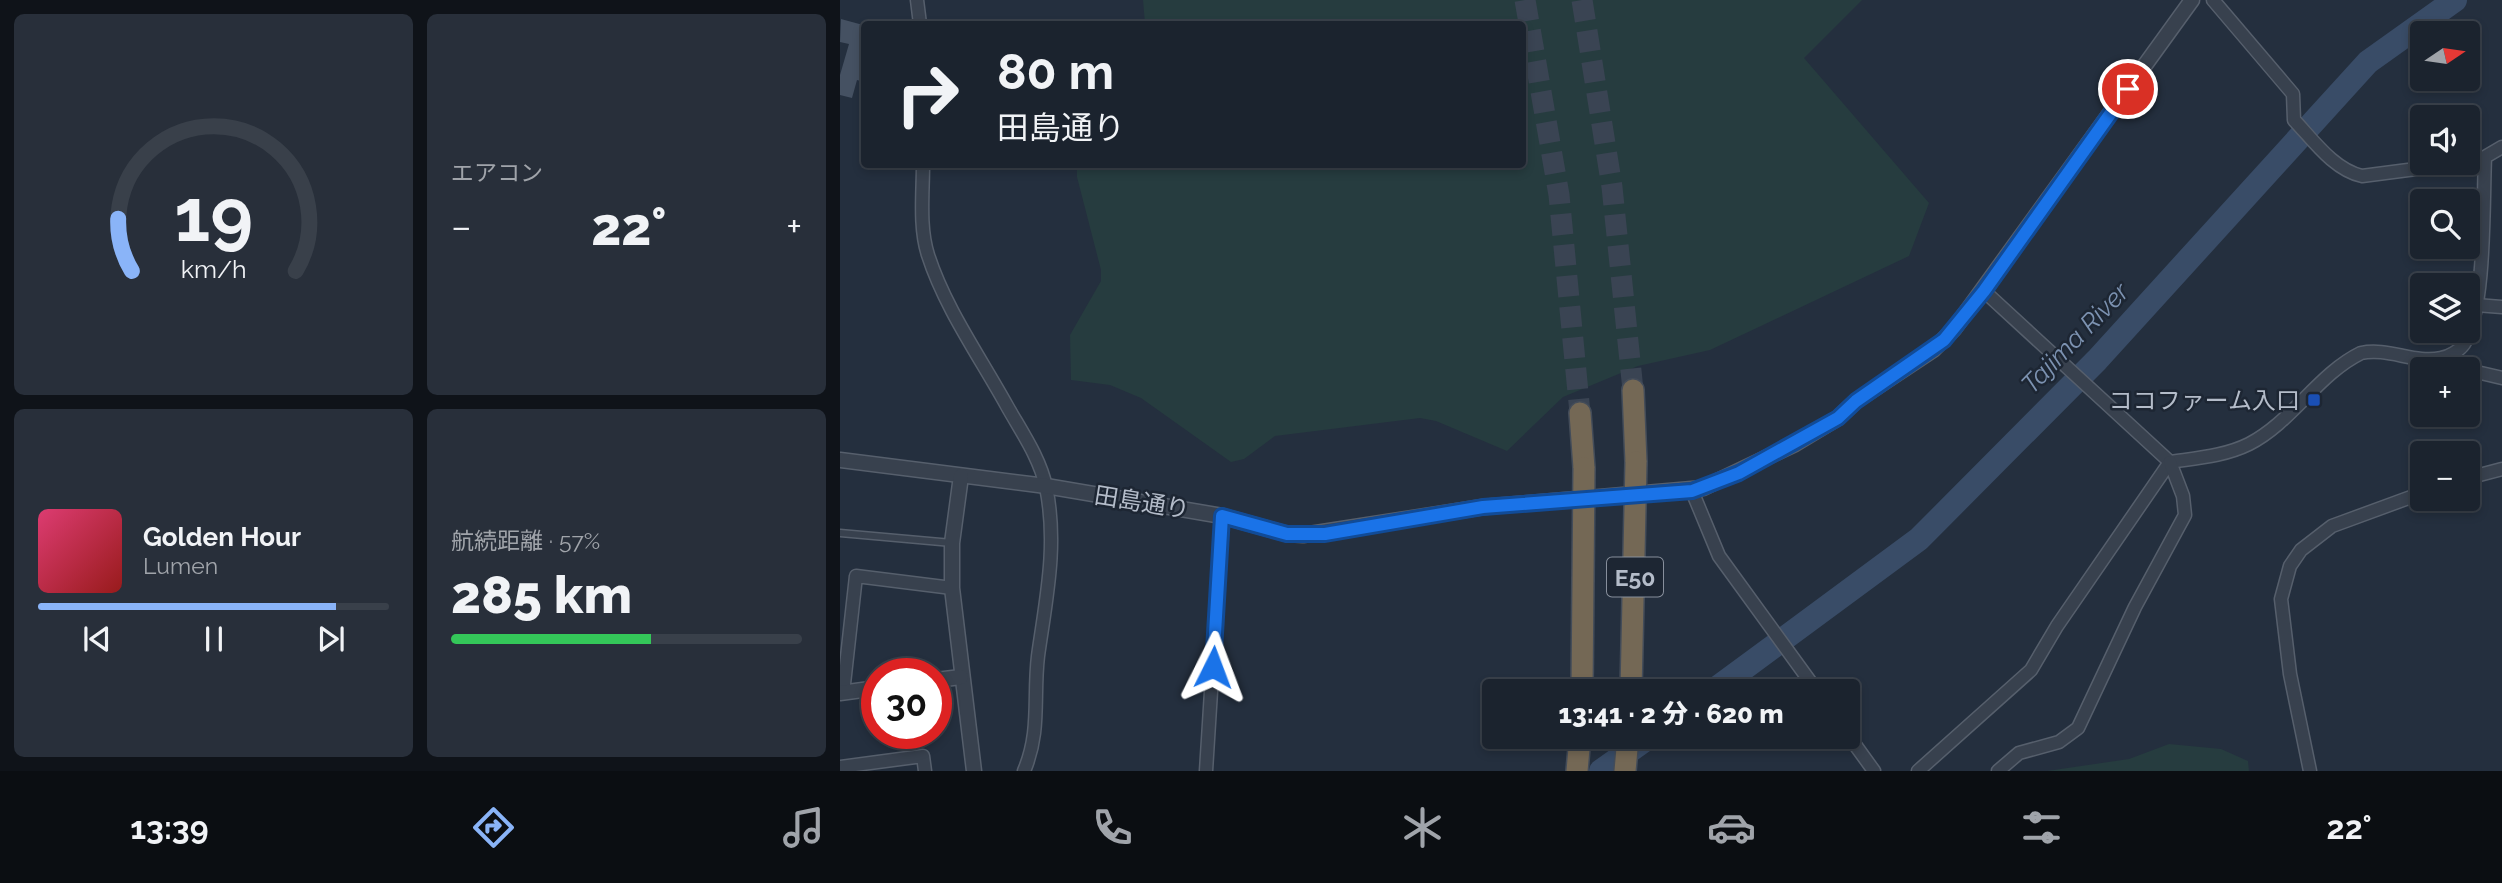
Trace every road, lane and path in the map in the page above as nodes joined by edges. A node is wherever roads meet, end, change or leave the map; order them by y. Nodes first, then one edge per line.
1 (917, 0) edge
2 (2192, 0) edge
3 (2213, 0) edge
4 (920, 21) edge
5 (2502, 147) edge
6 (2485, 157) junction
7 (2480, 158) edge
8 (923, 168) edge
9 (2410, 170) edge
10 (2478, 273) edge
11 (1984, 291) junction
12 (2480, 305) edge
13 (2502, 307) edge
14 (2464, 343) edge
15 (2418, 357) edge
16 (2445, 357) edge
17 (2480, 373) edge
18 (2502, 378) edge
19 (1633, 390) tunnel mouth
20 (1580, 413) tunnel mouth
21 (840, 460) edge
22 (2170, 462) junction
23 (2502, 469) edge
24 (2480, 475) edge
25 (961, 476) junction
26 (1046, 486) junction
27 (1692, 491) junction
28 (2410, 497) edge
29 (1222, 516) junction
30 (840, 533) edge
31 (952, 543) junction
32 (952, 588) junction
33 (961, 677) junction
34 (952, 678) edge
35 (1582, 679) edge
36 (1631, 679) edge
37 (1808, 679) edge
38 (861, 690) edge
39 (842, 693) edge
40 (1579, 749) edge
41 (1627, 749) edge
42 (1858, 749) edge
43 (840, 767) edge
44 (925, 771) edge
45 (974, 771) edge
46 (1024, 771) edge
47 (1206, 771) edge
48 (1577, 771) edge
49 (1625, 771) edge
50 (1874, 771) edge
51 (1918, 771) edge
52 (1998, 771) edge
53 (2310, 771) edge

1 - 4 street
2 - 11 street, 田島通り
3 - 9 street
5 - 6 street
6 - 7 street
6 - 10 street
8 - 26 street
11 - 22 street
11 - 27 street, 田島通り
12 - 13 street
14 - 16 street
15 - 22 street
17 - 18 street
19 - 36 highway, E50, bridge
20 - 35 highway, E50, bridge
21 - 25 street, 田島通り
22 - 51 street
22 - 52 street
23 - 24 street
25 - 26 street, 田島通り
25 - 31 street
26 - 29 street, 田島通り
26 - 46 street
27 - 29 street, 田島通り
27 - 37 street
28 - 53 street
29 - 47 street
30 - 31 lane
31 - 32 street
32 - 33 street
32 - 39 street
33 - 34 street
33 - 45 street
38 - 39 street
40 - 48 highway
41 - 49 highway
42 - 50 street
43 - 44 street

